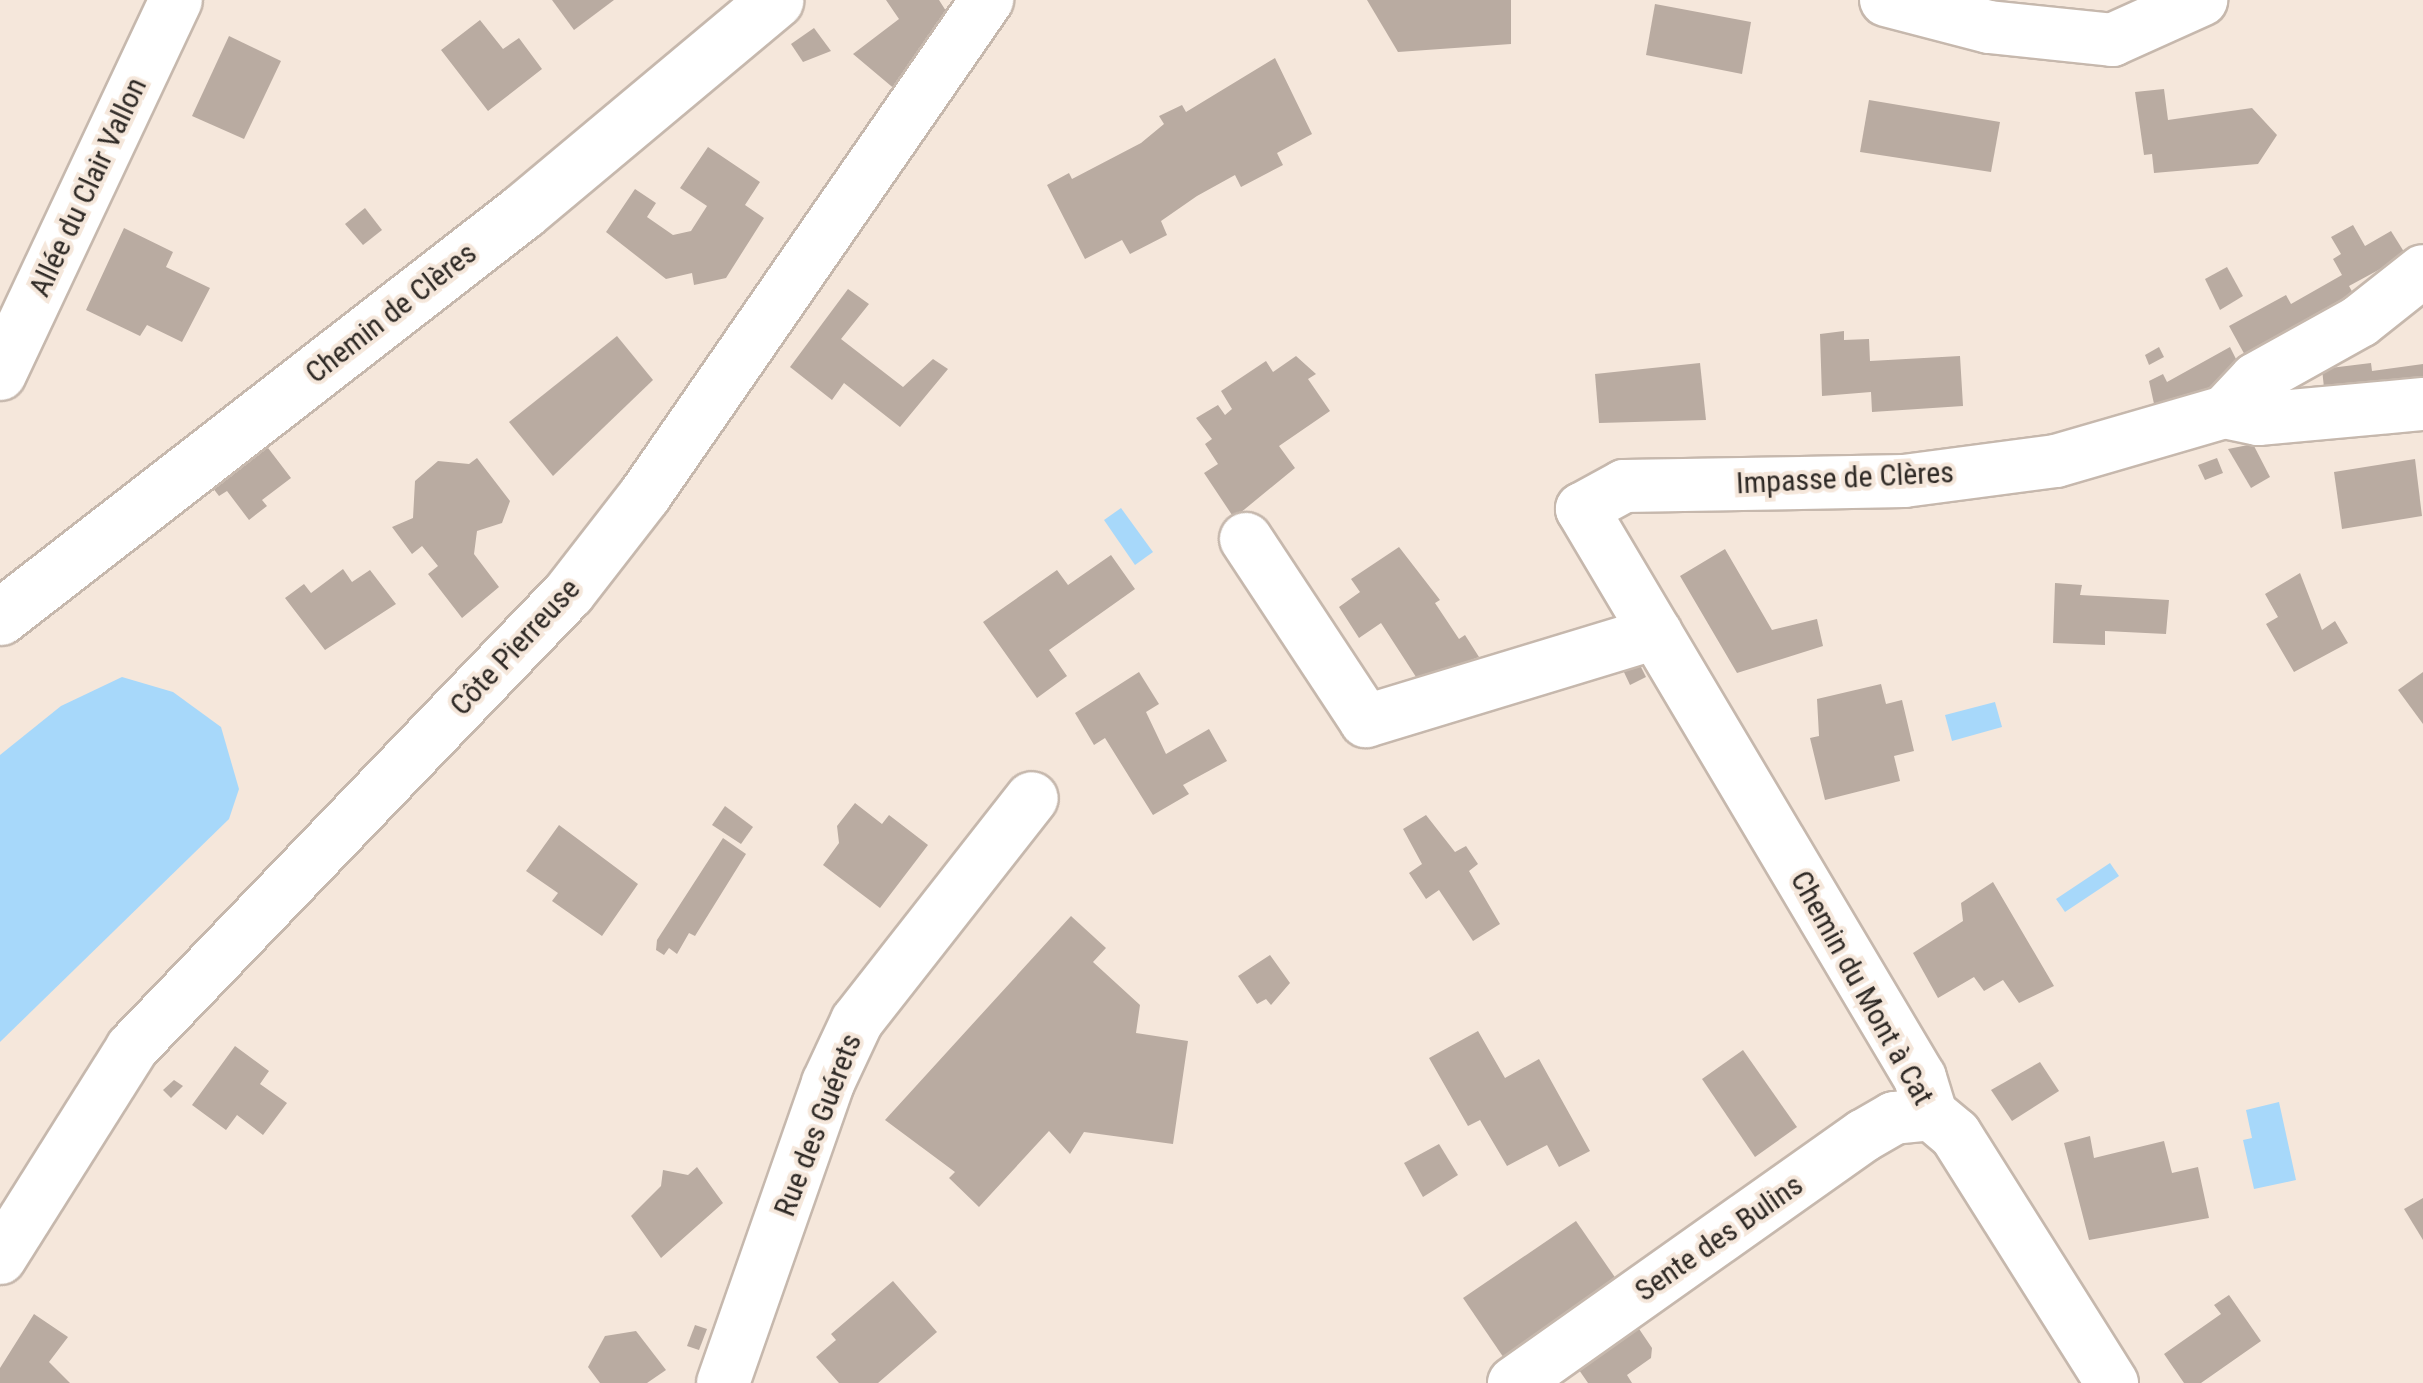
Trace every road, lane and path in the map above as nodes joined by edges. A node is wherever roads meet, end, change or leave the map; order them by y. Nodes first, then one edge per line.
1 (176, 0) edge
2 (731, 0) edge
3 (775, 0) edge
4 (987, 0) edge
5 (1886, 0) edge
6 (2201, 0) edge
7 (2423, 270) edge
8 (0, 374) edge
9 (2423, 404) edge
10 (2226, 412) junction
11 (1582, 509) joint
12 (1246, 539) dead end
13 (0, 570) edge
14 (0, 617) edge
15 (1656, 633) junction
16 (1032, 798) dead end
17 (1930, 1114) junction
18 (0, 1258) edge
19 (723, 1383) edge
20 (1514, 1383) edge
21 (2112, 1383) edge

1 - 8 street, Allée du Clair Vallon
2 - 13 street, Chemin de Clères
3 - 14 street, Chemin de Clères
4 - 18 street, Côte Pierreuse
5 - 6 street
7 - 10 street, Impasse de Clères
9 - 10 street, Impasse de Clères
10 - 11 street, Impasse de Clères
11 - 15 street, Chemin du Mont à Cat
12 - 15 street
15 - 17 street, Chemin du Mont à Cat
16 - 19 street, Rue des Guérets
17 - 20 street, Sente des Bulins
17 - 21 street, Chemin du Mont à Cat

